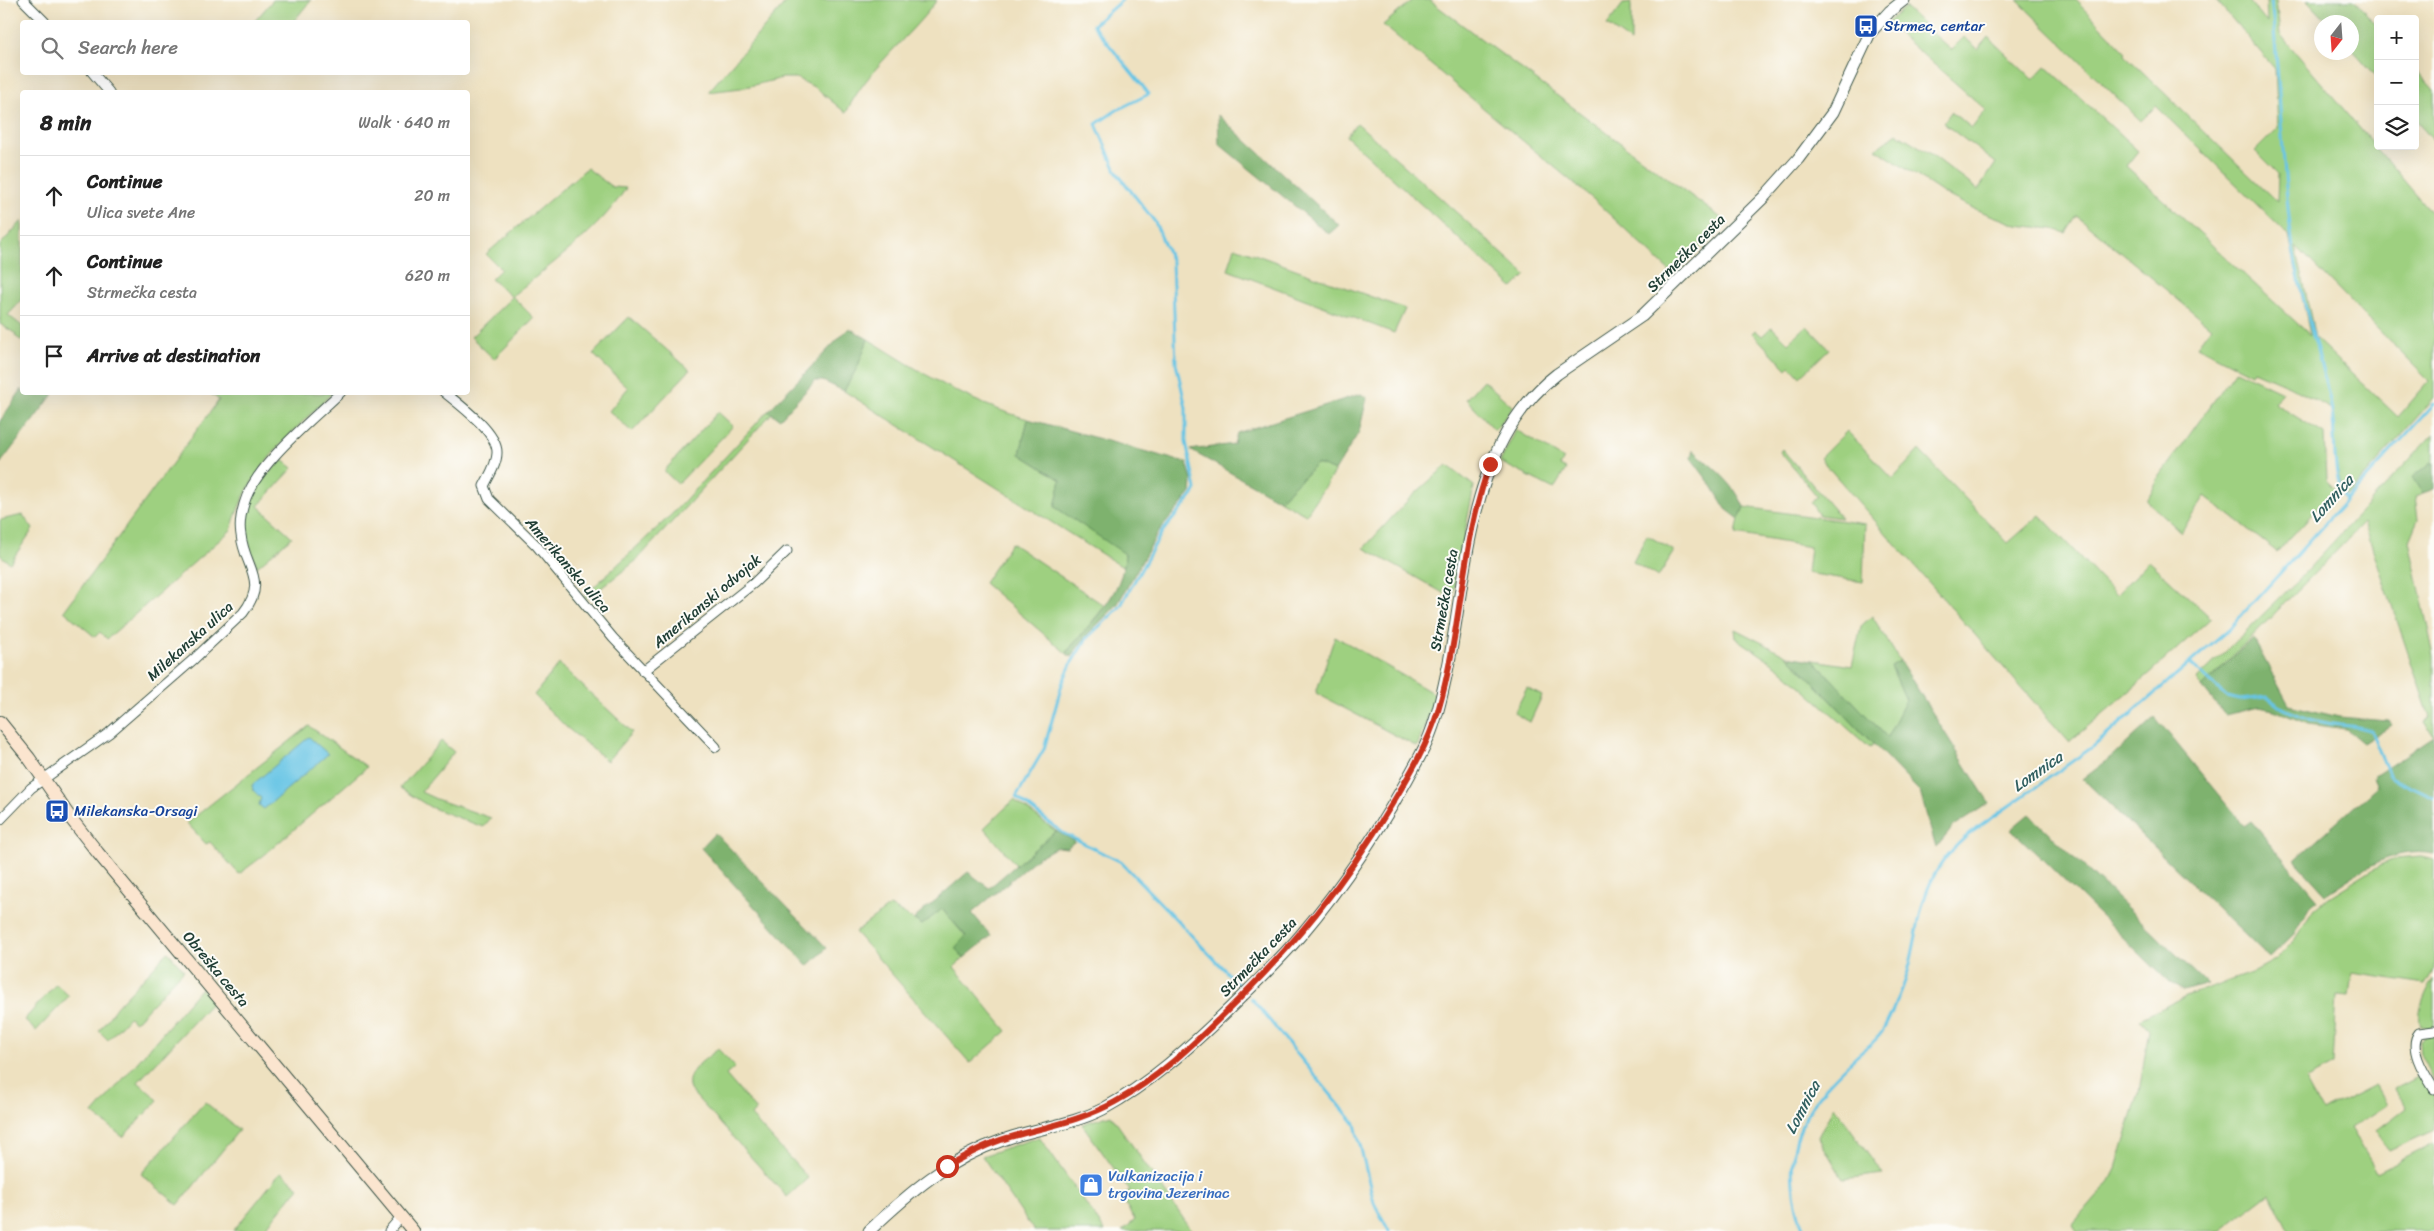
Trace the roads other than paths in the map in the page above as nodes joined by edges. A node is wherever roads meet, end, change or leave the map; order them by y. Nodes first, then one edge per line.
1 (23, 0) edge
2 (1904, 0) edge
3 (43, 20) edge
4 (95, 75) edge
5 (107, 90) edge
6 (338, 395) edge
7 (448, 395) edge
8 (787, 551) dead end
9 (643, 671) junction
10 (0, 722) edge
11 (716, 747) dead end
12 (43, 779) junction
13 (0, 820) edge
14 (2434, 1032) edge
15 (2434, 1089) edge
16 (401, 1217) junction
17 (389, 1231) edge
18 (413, 1231) edge
19 (869, 1231) edge

1 - 3 street
2 - 19 street, Strmečka cesta
4 - 5 street
6 - 12 street, Milekanska ulica
7 - 9 street, Amerikanska ulica
8 - 9 street, Amerikanski odvojak
9 - 11 street, Amerikanska ulica
10 - 12 main road, Obreška cesta
12 - 13 street, Milekanska ulica
12 - 16 main road, Obreška cesta
14 - 15 street
16 - 17 street
16 - 18 main road, Obreška cesta

